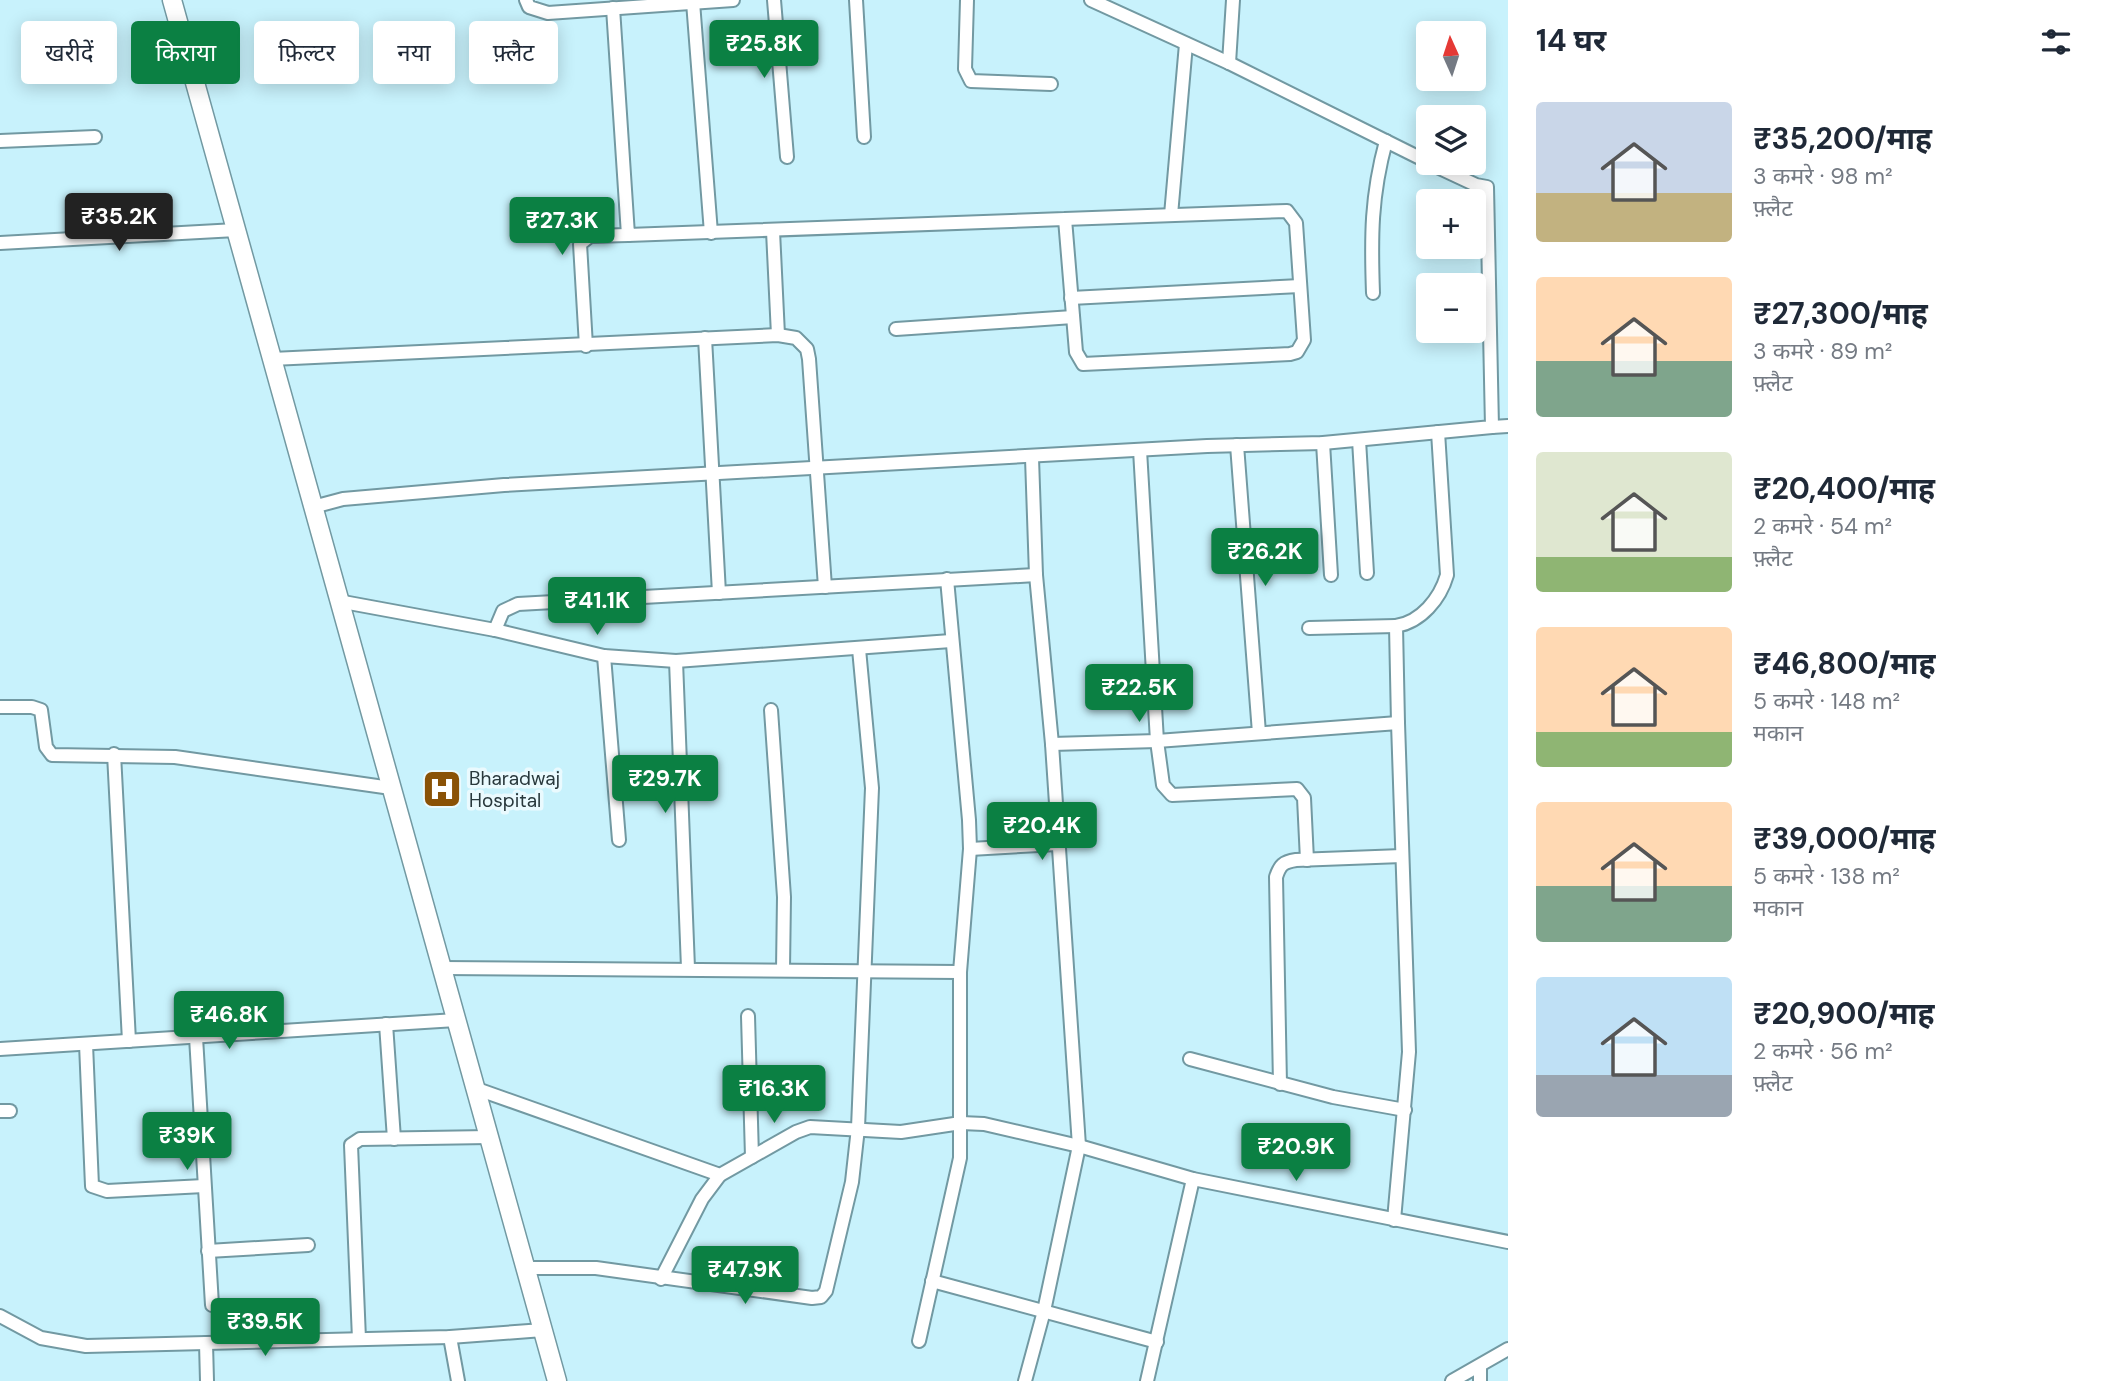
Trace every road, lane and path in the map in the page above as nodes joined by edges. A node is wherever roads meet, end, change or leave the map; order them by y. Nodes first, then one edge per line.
1 (172, 0) edge
2 (526, 0) edge
3 (733, 0) edge
4 (774, 0) edge
5 (856, 0) edge
6 (967, 0) edge
7 (1091, 0) edge
8 (1233, 0) edge
9 (693, 2) junction
10 (587, 5) edge
11 (613, 8) junction
12 (1186, 44) junction
13 (1229, 63) junction
14 (1051, 84) dead end
15 (95, 137) dead end
16 (864, 137) dead end
17 (0, 141) edge
18 (1386, 141) junction
19 (1416, 156) edge
20 (787, 157) dead end
21 (1454, 175) edge
22 (1171, 215) junction
23 (1065, 219) junction
24 (236, 230) junction
25 (773, 231) junction
26 (711, 233) junction
27 (628, 235) junction
28 (0, 243) edge
29 (0, 249) edge
30 (1300, 286) junction
31 (1373, 293) dead end
32 (1071, 298) junction
33 (1073, 317) junction
34 (896, 329) dead end
35 (778, 335) junction
36 (705, 338) junction
37 (586, 346) junction
38 (272, 359) junction
39 (1508, 426) edge
40 (1492, 427) junction
41 (1438, 432) junction
42 (1359, 440) junction
43 (1323, 443) junction
44 (1237, 445) junction
45 (1140, 450) junction
46 (1032, 458) junction
47 (818, 470) junction
48 (713, 475) junction
49 (313, 507) junction
50 (1367, 573) dead end
51 (1036, 575) junction
52 (1331, 575) dead end
53 (947, 579) junction
54 (825, 587) junction
55 (719, 593) junction
56 (338, 601) junction
57 (1396, 626) junction
58 (1308, 628) dead end
59 (495, 630) junction
60 (951, 641) junction
61 (859, 649) junction
62 (604, 656) junction
63 (676, 661) junction
64 (0, 707) edge
65 (771, 710) dead end
66 (1398, 723) junction
67 (1259, 733) junction
68 (1157, 741) junction
69 (1052, 744) junction
70 (114, 754) junction
71 (391, 788) junction
72 (620, 840) dead end
73 (1057, 844) junction
74 (970, 849) junction
75 (1402, 856) junction
76 (1307, 859) junction
77 (442, 968) junction
78 (688, 968) junction
79 (783, 969) junction
80 (864, 971) junction
81 (960, 972) junction
82 (748, 1016) dead end
83 (456, 1020) junction
84 (386, 1024) junction
85 (196, 1037) junction
86 (129, 1041) junction
87 (86, 1044) junction
88 (0, 1049) edge
89 (1190, 1059) dead end
90 (1280, 1084) junction
91 (477, 1089) junction
92 (1405, 1110) junction
93 (961, 1123) junction
94 (858, 1128) junction
95 (489, 1137) junction
96 (394, 1139) junction
97 (1079, 1146) junction
98 (752, 1157) junction
99 (720, 1175) junction
100 (1193, 1179) junction
101 (204, 1186) junction
102 (1394, 1220) junction
103 (1508, 1242) edge
104 (308, 1245) dead end
105 (208, 1251) junction
106 (526, 1268) junction
107 (661, 1279) junction
108 (932, 1281) junction
109 (212, 1305) dead end
110 (1044, 1311) junction
111 (0, 1316) edge
112 (543, 1330) junction
113 (450, 1337) junction
114 (359, 1339) junction
115 (919, 1341) dead end
116 (1157, 1342) junction
117 (206, 1343) junction
118 (1508, 1349) edge
119 (1479, 1366) junction
120 (207, 1381) edge
121 (458, 1381) edge
122 (557, 1381) edge
123 (1025, 1381) edge
124 (1147, 1381) edge
125 (1452, 1381) edge
126 (1480, 1381) edge

1 - 24 main road
2 - 10 street
3 - 9 street
4 - 20 street
5 - 16 street
6 - 14 street
7 - 12 street
8 - 13 street
9 - 11 street
9 - 26 street
10 - 11 street
11 - 27 street
12 - 13 street
12 - 22 street
13 - 18 street
15 - 17 street
18 - 19 street
18 - 31 street
21 - 40 street
22 - 23 street
22 - 30 street
23 - 25 street
23 - 32 street
24 - 28 street
24 - 38 main road
25 - 26 street
25 - 35 street
26 - 27 street
27 - 37 street
28 - 29 street
30 - 32 street
30 - 33 street
32 - 33 street
33 - 34 street
35 - 36 street
35 - 47 street
36 - 37 street
36 - 48 street
37 - 38 street
38 - 49 main road
39 - 40 street
40 - 41 street
41 - 42 street
41 - 57 street
42 - 43 street
42 - 50 street
43 - 44 street
43 - 52 street
44 - 45 street
44 - 67 street
45 - 46 street
45 - 68 street
46 - 47 street
46 - 51 street
47 - 48 street
47 - 54 street
48 - 49 street
48 - 55 street
49 - 56 main road
51 - 53 street
51 - 69 street
53 - 54 street
53 - 60 street
54 - 55 street
55 - 59 street
56 - 59 street
56 - 71 main road
57 - 58 street
57 - 66 street
59 - 62 street
60 - 61 street
60 - 74 street
61 - 63 street
61 - 80 street
62 - 63 street
62 - 72 street
63 - 78 street
64 - 70 street
65 - 79 street
66 - 67 street
66 - 75 street
67 - 68 street
68 - 69 street
68 - 76 street
69 - 73 street
70 - 71 street
70 - 86 street
71 - 77 main road
73 - 74 street
73 - 97 street
74 - 81 street
75 - 76 street
75 - 92 street
76 - 90 street
77 - 78 street
77 - 83 main road
78 - 79 street
79 - 80 street
80 - 81 street
80 - 94 street
81 - 93 street
82 - 98 street
83 - 84 street
83 - 91 main road
84 - 85 street
84 - 96 street
85 - 86 street
85 - 101 street
86 - 87 street
87 - 88 street
87 - 101 street
89 - 90 street
90 - 92 street
91 - 95 main road
91 - 99 street
92 - 102 street
93 - 94 street
93 - 97 street
93 - 108 street
94 - 98 street
94 - 107 street
95 - 96 street
95 - 106 main road
96 - 114 street
97 - 100 street
97 - 110 street
98 - 99 street
99 - 107 street
100 - 102 street
100 - 116 street
101 - 105 street
102 - 103 street
104 - 105 street
105 - 109 street
106 - 107 street
106 - 112 main road
108 - 110 street
108 - 115 street
110 - 116 street
110 - 123 street
111 - 117 street
112 - 113 street
112 - 122 main road
113 - 114 street
113 - 121 street
114 - 117 street
116 - 124 street
117 - 120 street
118 - 119 street
119 - 125 street
119 - 126 street

